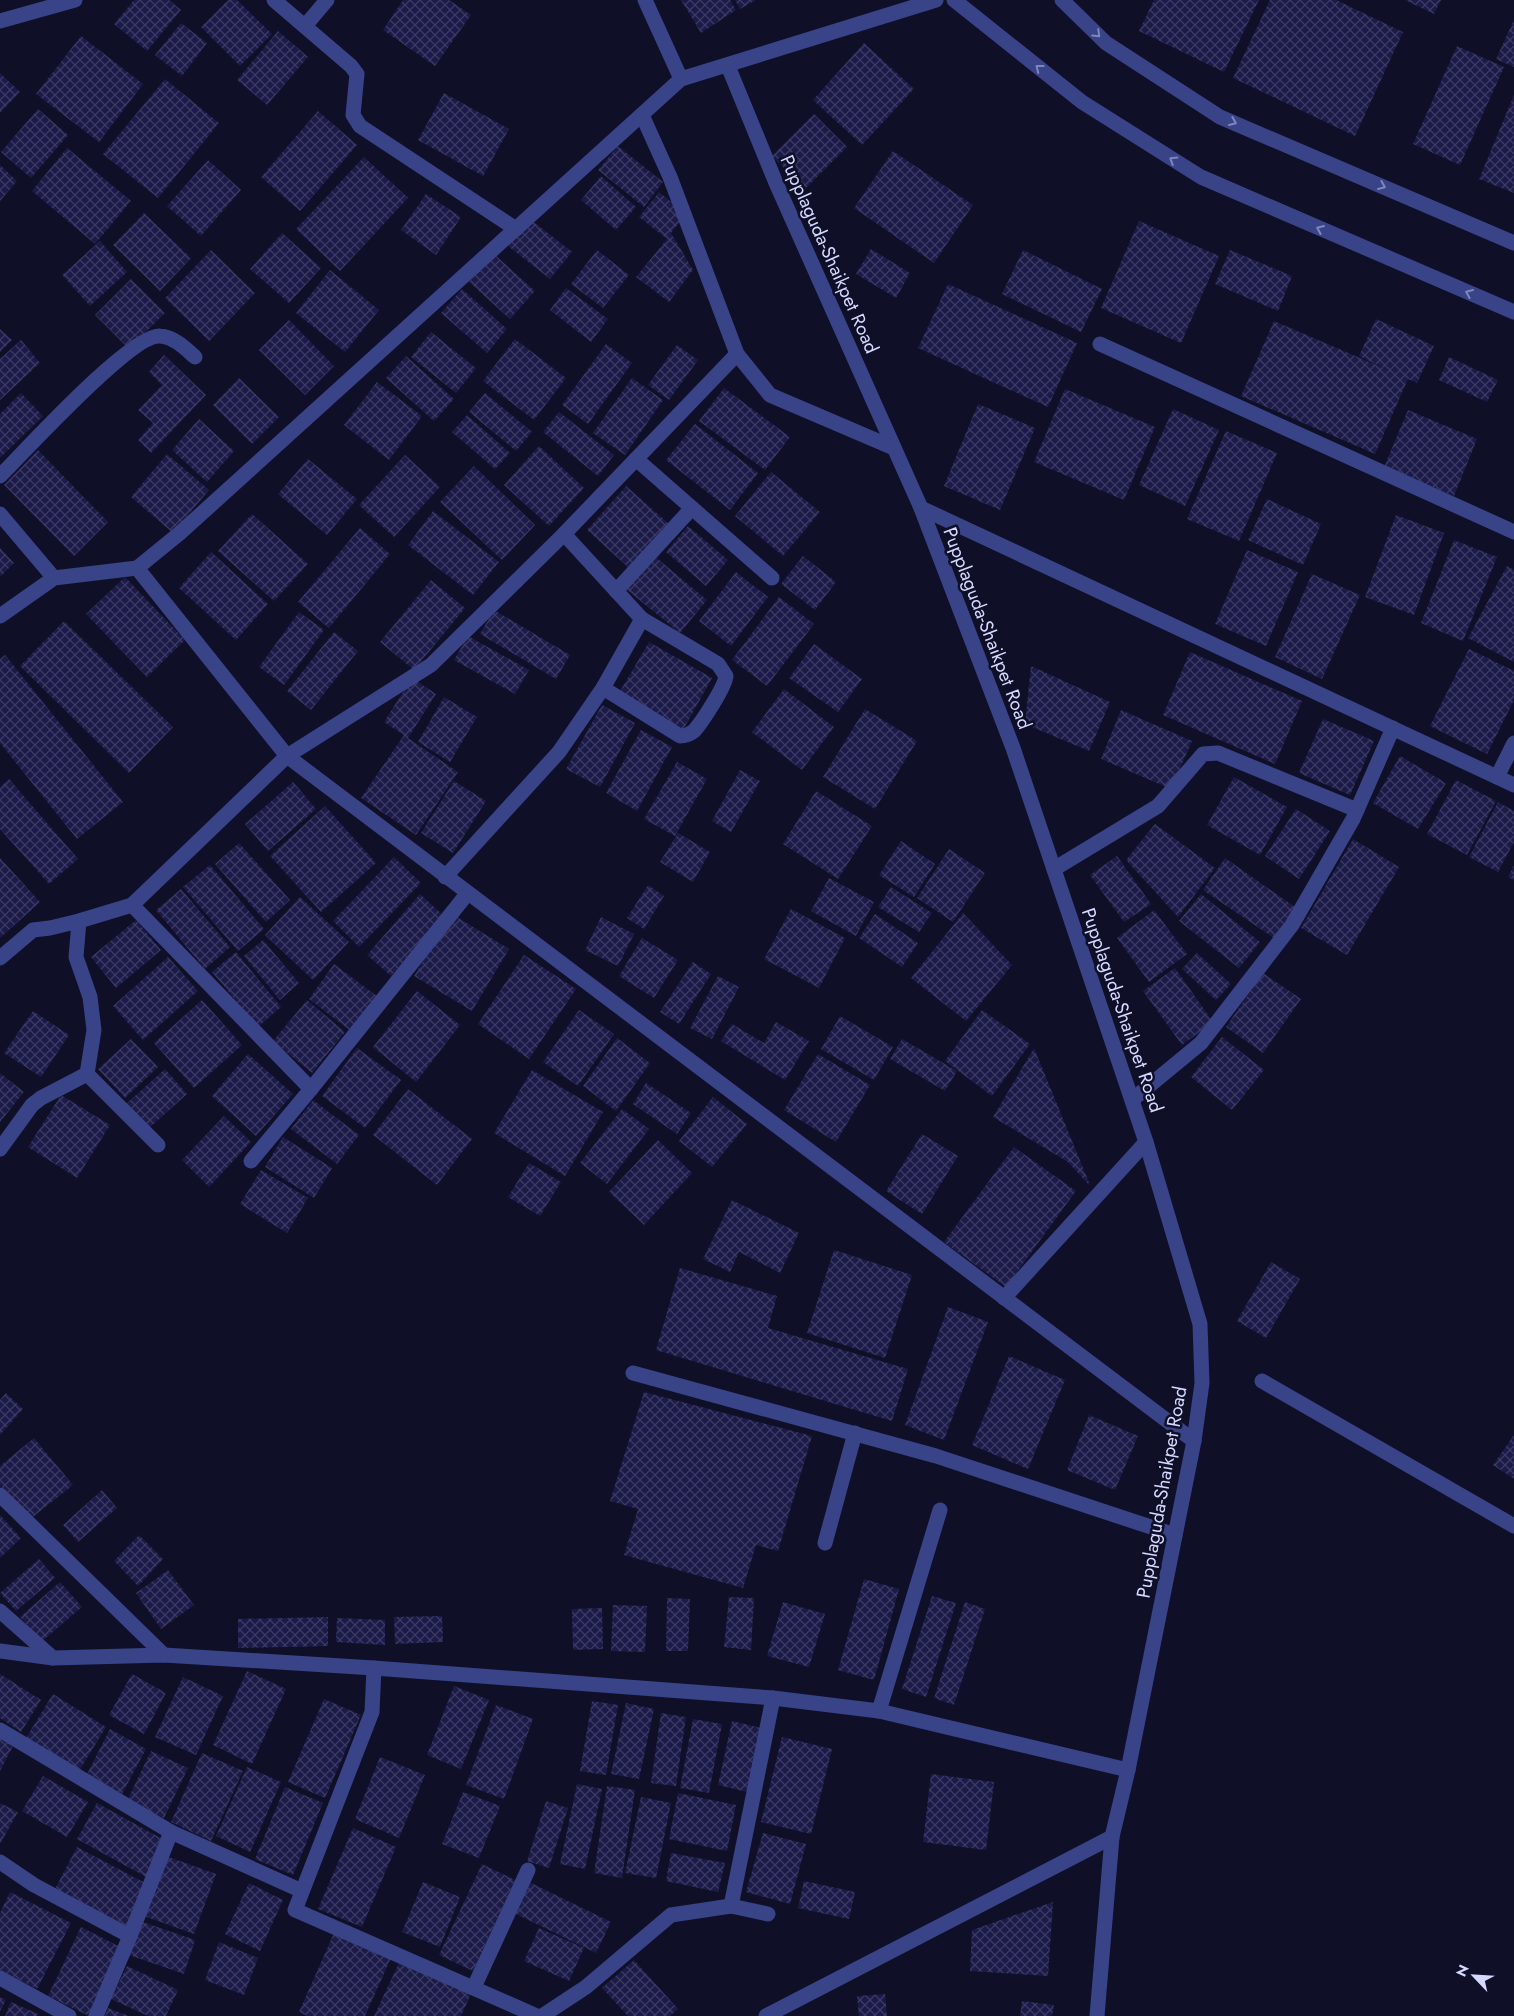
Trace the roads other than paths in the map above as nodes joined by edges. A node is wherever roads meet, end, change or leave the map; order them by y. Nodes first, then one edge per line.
1 (75, 0) edge
2 (274, 0) edge
3 (327, 0) edge
4 (645, 0) edge
5 (936, 0) edge
6 (954, 0) edge
7 (1062, 0) edge
8 (0, 21) edge
9 (305, 26) junction
10 (728, 66) junction
11 (681, 79) junction
12 (642, 115) junction
13 (516, 229) junction
14 (1514, 243) edge
15 (1514, 312) edge
16 (1100, 344) dead end
17 (737, 354) junction
18 (196, 357) dead end
19 (894, 448) junction
20 (636, 459) junction
21 (0, 476) edge
22 (692, 508) junction
23 (921, 508) junction
24 (0, 514) edge
25 (1514, 532) edge
26 (564, 534) junction
27 (137, 568) junction
28 (54, 578) junction
29 (772, 578) dead end
30 (616, 591) junction
31 (0, 616) edge
32 (642, 619) junction
33 (602, 688) junction
34 (1394, 728) junction
35 (1514, 743) edge
36 (286, 756) junction
37 (1497, 777) junction
38 (1514, 785) edge
39 (1357, 810) junction
40 (1054, 869) junction
41 (445, 877) junction
42 (467, 894) junction
43 (132, 904) junction
44 (79, 921) junction
45 (0, 958) edge
46 (87, 1074) junction
47 (311, 1089) junction
48 (1132, 1100) junction
49 (1146, 1142) junction
50 (158, 1145) dead end
51 (0, 1149) edge
52 (252, 1161) dead end
53 (1004, 1298) junction
54 (633, 1373) dead end
55 (1262, 1381) dead end
56 (855, 1434) junction
57 (1194, 1441) junction
58 (0, 1495) edge
59 (940, 1510) dead end
60 (1514, 1526) edge
61 (1175, 1535) junction
62 (824, 1543) dead end
63 (0, 1611) edge
64 (0, 1651) edge
65 (164, 1655) junction
66 (53, 1658) junction
67 (374, 1668) junction
68 (773, 1698) junction
69 (879, 1711) junction
70 (0, 1730) edge
71 (1128, 1770) junction
72 (171, 1832) junction
73 (1112, 1837) junction
74 (0, 1862) edge
75 (528, 1870) dead end
76 (302, 1891) junction
77 (731, 1906) junction
78 (768, 1914) dead end
79 (130, 1936) junction
80 (0, 1978) edge
81 (474, 1987) junction
82 (68, 2016) edge
83 (96, 2016) edge
84 (537, 2016) edge
85 (542, 2016) edge
86 (766, 2016) edge
87 (1097, 2016) edge

1 - 8 street
2 - 9 street
3 - 9 street
4 - 11 street
5 - 10 street
15 -> 6 street
7 -> 14 street
9 - 13 street
10 - 11 street
10 - 19 street, Pupplaguda-Shaikpet Road
11 - 12 street
12 - 13 street
12 - 17 street
13 - 27 street
16 - 25 street
17 - 19 street
17 - 20 street
18 - 21 street
19 - 23 street, Pupplaguda-Shaikpet Road
20 - 22 street
20 - 26 street
22 - 29 street
22 - 30 street
23 - 34 street
23 - 40 street, Pupplaguda-Shaikpet Road
24 - 28 street
26 - 30 street
26 - 36 street
27 - 28 street
27 - 36 street
28 - 31 street
30 - 32 street
32 - 33 street
32 - 33 street
33 - 41 street
34 - 37 street
34 - 39 street
35 - 37 street
36 - 41 street
36 - 43 street
37 - 38 street
39 - 40 street
39 - 48 street
40 - 48 street, Pupplaguda-Shaikpet Road
41 - 42 street
42 - 47 street
42 - 53 street
43 - 44 street
43 - 47 street
44 - 45 street
44 - 46 street
46 - 50 street
46 - 51 street
47 - 52 street
48 - 49 street, Pupplaguda-Shaikpet Road
49 - 53 street
49 - 57 street, Pupplaguda-Shaikpet Road
53 - 57 street
54 - 56 street
55 - 60 street
56 - 61 street
56 - 62 street
57 - 61 street, Pupplaguda-Shaikpet Road
58 - 65 street
59 - 69 street
61 - 71 street, Pupplaguda-Shaikpet Road
63 - 66 street
64 - 66 street
65 - 66 street
65 - 67 street
67 - 68 street
67 - 76 street
68 - 69 street
68 - 77 street
69 - 71 street
70 - 72 street
71 - 73 street, Pupplaguda-Shaikpet Road
72 - 76 street
72 - 79 street
73 - 86 street
73 - 87 street, Pupplaguda-Shaikpet Road
74 - 79 street
75 - 81 street
76 - 81 street
77 - 78 street
77 - 85 street
79 - 83 street
80 - 82 street
81 - 84 street

